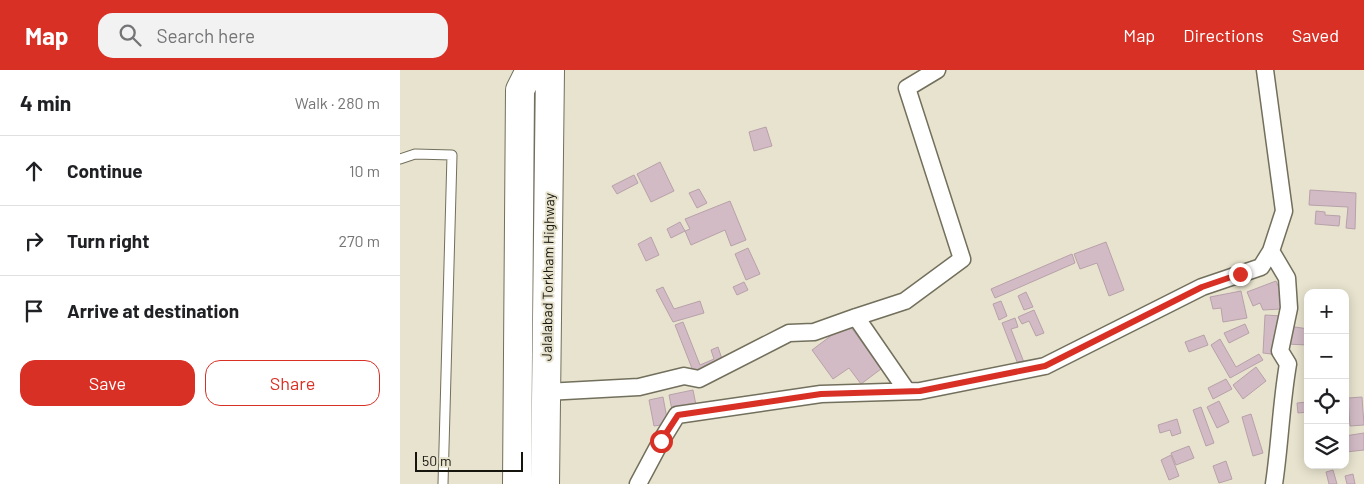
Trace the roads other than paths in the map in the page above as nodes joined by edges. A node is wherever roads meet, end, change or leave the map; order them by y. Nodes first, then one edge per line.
1 (530, 70) edge
2 (550, 70) edge
3 (937, 70) edge
4 (1265, 70) edge
5 (400, 160) edge
6 (1271, 251) junction
7 (856, 316) junction
8 (907, 391) junction
9 (546, 392) junction
10 (443, 484) edge
11 (517, 484) edge
12 (545, 484) edge
13 (638, 484) edge
14 (1274, 484) edge

1 - 11 highway
2 - 9 highway, Jalalabad Torkham Highway
3 - 7 street
4 - 6 street
5 - 10 lane
6 - 8 street
6 - 14 street
7 - 8 street
7 - 9 street
8 - 13 street
9 - 12 highway, Jalalabad Torkham Highway

